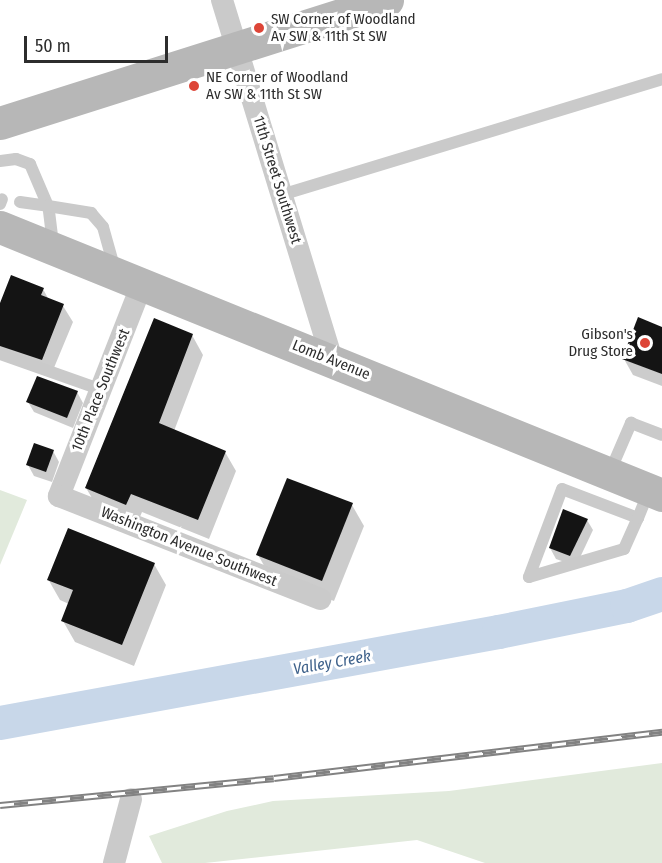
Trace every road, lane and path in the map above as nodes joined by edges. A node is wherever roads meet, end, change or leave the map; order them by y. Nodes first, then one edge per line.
1 (222, 0) edge
2 (381, 1) edge
3 (237, 47) junction
4 (662, 79) edge
5 (0, 123) edge
6 (0, 160) edge
7 (281, 195) junction
8 (25, 197) dead end
9 (48, 206) junction
10 (1, 210) edge
11 (53, 248) junction
12 (129, 279) junction
13 (0, 354) edge
14 (332, 360) junction
15 (102, 390) junction
16 (662, 435) edge
17 (595, 481) junction
18 (59, 496) joint
19 (650, 501) edge
20 (320, 599) dead end
21 (131, 799) dead end
22 (114, 863) edge

1 - 3 street, 11th Street Southwest
2 - 3 main road
3 - 5 main road
3 - 7 street, 11th Street Southwest
4 - 7 lane
6 - 9 lane
7 - 14 street, 11th Street Southwest
8 - 9 lane
9 - 11 lane
9 - 12 lane
10 - 11 main road, Lomb Avenue
11 - 12 main road, Lomb Avenue
12 - 14 main road, Lomb Avenue
12 - 15 street, 10th Place Southwest
13 - 15 lane
14 - 17 main road, Lomb Avenue
15 - 18 street, 10th Place Southwest
16 - 17 lane
17 - 19 main road, Lomb Avenue
17 - 19 lane
18 - 20 street, Washington Avenue Southwest
21 - 22 street

